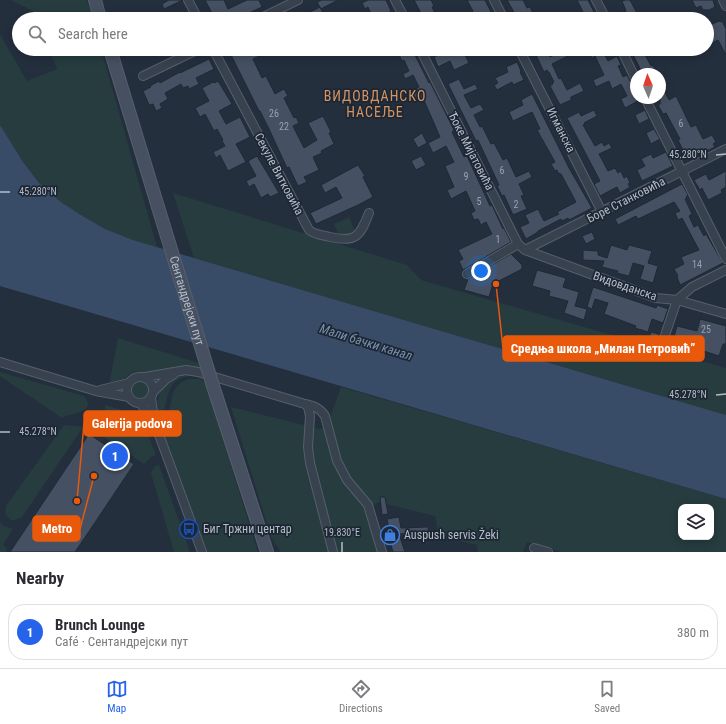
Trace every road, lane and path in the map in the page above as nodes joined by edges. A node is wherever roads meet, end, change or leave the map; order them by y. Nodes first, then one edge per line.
1 (94, 0) edge
2 (188, 0) edge
3 (298, 0) edge
4 (395, 0) edge
5 (494, 0) edge
6 (596, 0) edge
7 (723, 0) edge
8 (726, 6) edge
9 (98, 12) edge
10 (194, 12) edge
11 (273, 12) edge
12 (401, 12) edge
13 (500, 12) edge
14 (602, 12) edge
15 (112, 56) edge
16 (184, 56) edge
17 (217, 56) edge
18 (424, 56) edge
19 (523, 56) edge
20 (624, 56) edge
21 (630, 68) edge
22 (143, 76) dead end
23 (648, 104) edge
24 (726, 149) edge
25 (682, 172) junction
26 (602, 212) junction
27 (369, 213) dead end
28 (518, 244) junction
29 (525, 250) junction
30 (726, 259) edge
31 (726, 270) edge
32 (467, 274) dead end
33 (677, 300) junction
34 (726, 314) edge
35 (661, 347) dead end
36 (0, 362) edge
37 (178, 372) junction
38 (145, 377) junction
39 (129, 383) junction
40 (96, 391) junction
41 (153, 394) junction
42 (129, 397) junction
43 (140, 403) junction
44 (305, 404) junction
45 (154, 421) junction
46 (534, 548) dead end
47 (202, 552) edge
48 (267, 552) edge
49 (334, 552) edge
50 (382, 552) edge
51 (548, 552) edge

1 - 9 main road
2 - 10 street
3 - 11 street
4 - 12 street
5 - 13 street
6 - 14 street
7 - 8 street
15 - 48 main road, Сентандрејски пут, bridge
16 - 22 street
17 - 27 street, Секуле Витковића
18 - 28 street, Ђоке Мијатовића
19 - 26 street, Игманска
20 - 21 street
23 - 25 street
24 - 25 street, Боре Станковића
25 - 26 street, Боре Станковића
25 - 30 street
26 - 29 street, Боре Станковића
28 - 29 street, Ђоке Мијатовића
28 - 32 street
29 - 33 street, Видовданска
31 - 33 street
33 - 34 street, Видовданска
33 - 35 street
36 - 40 street
37 - 38 street
37 - 41 street
37 - 44 street
38 - 39 street
38 - 41 street
39 - 40 street
39 - 42 street
40 - 42 street
41 - 43 street
41 - 45 street
42 - 43 street
43 - 45 street
44 - 49 street
44 - 50 street
45 - 47 street
46 - 51 street

